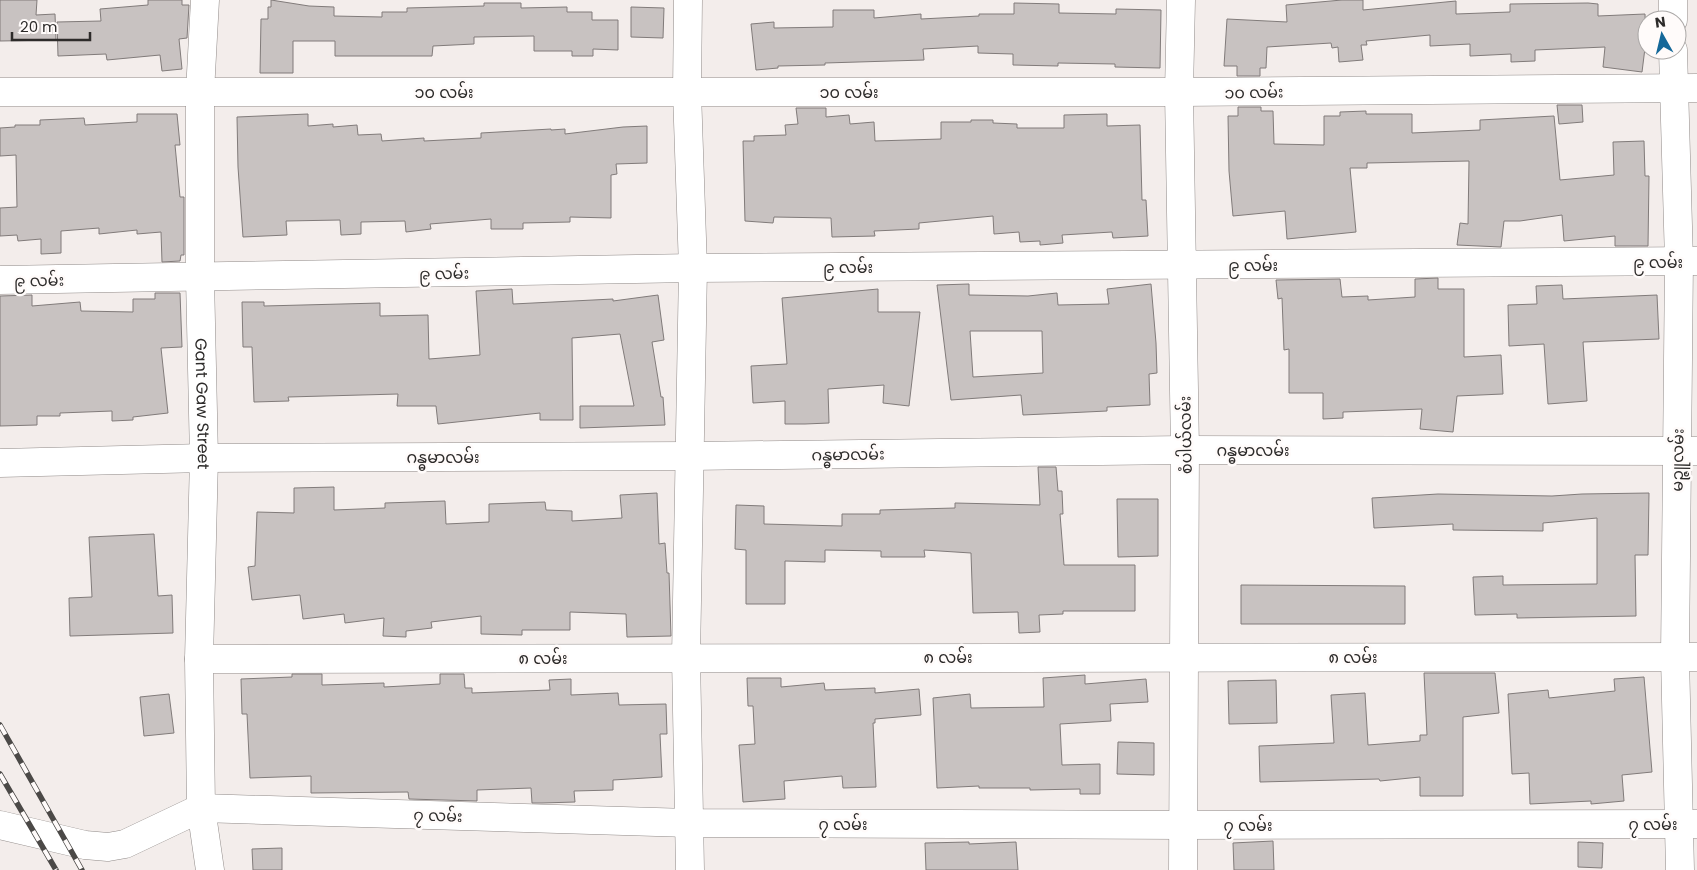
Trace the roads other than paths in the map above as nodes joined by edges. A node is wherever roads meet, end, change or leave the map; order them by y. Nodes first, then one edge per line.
1 (204, 0) edge
2 (688, 0) edge
3 (1181, 0) edge
4 (1676, 60) edge
5 (1685, 88) edge
6 (0, 92) edge
7 (200, 92) junction
8 (687, 92) junction
9 (1179, 92) junction
10 (1688, 261) edge
11 (1182, 265) junction
12 (692, 268) junction
13 (200, 278) junction
14 (0, 280) edge
15 (1185, 450) junction
16 (1687, 451) edge
17 (690, 456) junction
18 (204, 458) junction
19 (0, 463) edge
20 (686, 657) junction
21 (1185, 657) junction
22 (1686, 657) edge
23 (199, 659) junction
24 (201, 808) junction
25 (689, 823) junction
26 (1688, 824) edge
27 (0, 825) edge
28 (1182, 825) junction
29 (210, 870) edge
30 (690, 870) edge
31 (1183, 870) edge
32 (1680, 870) edge

1 - 7 street, Gant Gaw Street
2 - 8 street
3 - 9 street, စံပါယ်လမ်း
4 - 5 street, မဉ္ဇူလမ်း
5 - 9 street, ၁၀ လမ်း
5 - 10 street, မဉ္ဇူလမ်း
6 - 7 street, ၁၀ လမ်း
7 - 8 street, ၁၀ လမ်း
7 - 13 street, Gant Gaw Street
8 - 9 street, ၁၀ လမ်း
8 - 12 street
9 - 11 street, စံပါယ်လမ်း
10 - 11 street, ၉ လမ်း
10 - 16 street, မဉ္ဇူလမ်း
11 - 12 street, ၉ လမ်း
11 - 15 street, စံပါယ်လမ်း
12 - 13 street, ၉ လမ်း
12 - 17 street
13 - 14 street, ၉ လမ်း
13 - 18 street, Gant Gaw Street
15 - 16 street, ဂန္ဓမာလမ်း
15 - 17 street, ဂန္ဓမာလမ်း
15 - 21 street, စံပါယ်လမ်း
16 - 22 street, မဉ္ဇူလမ်း
17 - 18 street, ဂန္ဓမာလမ်း
17 - 20 street
18 - 19 street, ဂန္ဓမာလမ်း
18 - 23 street, Gant Gaw Street
20 - 21 street, ၈ လမ်း
20 - 23 street, ၈ လမ်း
20 - 25 street
21 - 22 street, ၈ လမ်း
21 - 28 street, စံပါယ်လမ်း
22 - 26 street, မဉ္ဇူလမ်း
23 - 24 street, Gant Gaw Street
24 - 25 street, ၇ လမ်း
24 - 27 street, ၇ လမ်း
24 - 29 street, Gant Gaw Street
25 - 28 street, ၇ လမ်း
25 - 30 street
26 - 28 street, ၇ လမ်း
26 - 32 street, မဉ္ဇူလမ်း
28 - 31 street, စံပါယ်လမ်း

